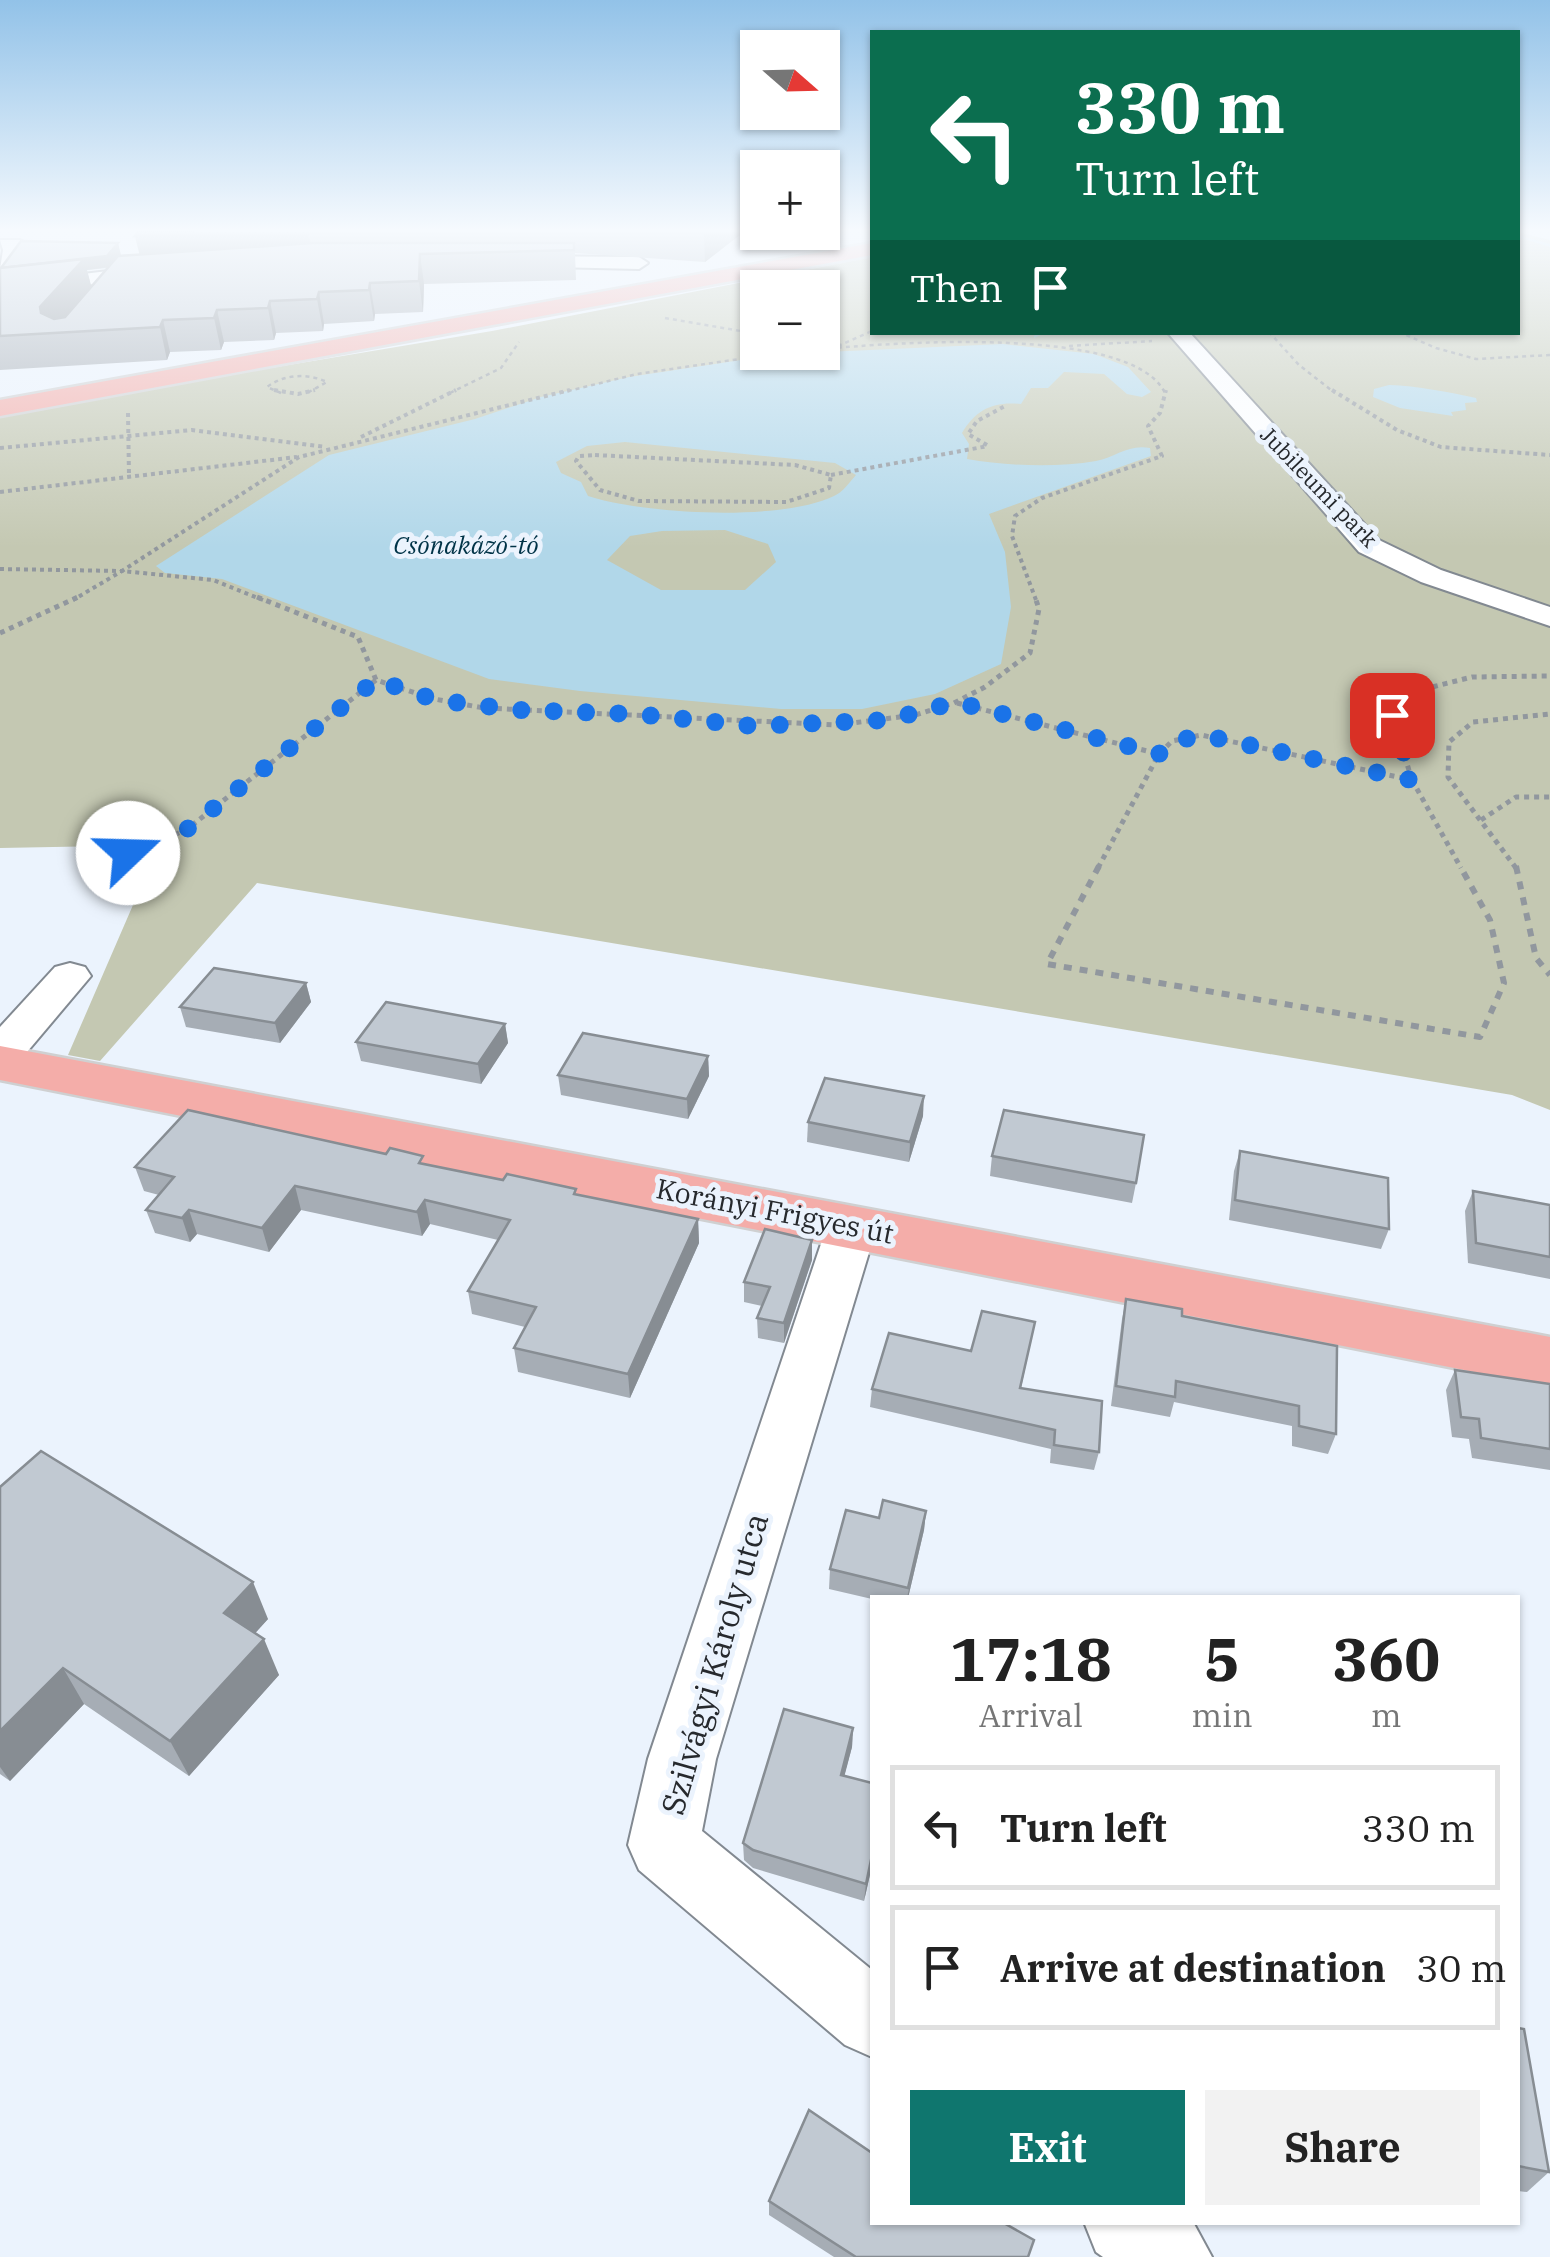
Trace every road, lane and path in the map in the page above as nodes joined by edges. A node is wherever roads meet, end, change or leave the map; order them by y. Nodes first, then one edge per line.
1 (394, 337) edge
2 (525, 337) edge
3 (1164, 337) edge
4 (1180, 337) edge
5 (1274, 337) edge
6 (1412, 337) edge
7 (1053, 347) junction
8 (840, 348) edge
9 (1550, 355) edge
10 (740, 359) edge
11 (126, 387) junction
12 (1005, 406) dead end
13 (0, 408) edge
14 (130, 437) junction
15 (346, 444) junction
16 (0, 448) edge
17 (332, 448) junction
18 (1550, 455) edge
19 (298, 456) junction
20 (831, 474) junction
21 (130, 476) junction
22 (0, 492) edge
23 (0, 569) edge
24 (122, 571) junction
25 (1550, 617) edge
26 (0, 633) edge
27 (1550, 676) edge
28 (376, 680) junction
29 (956, 702) junction
30 (1550, 714) edge
31 (1159, 754) junction
32 (1412, 780) junction
33 (1550, 797) edge
34 (1482, 820) junction
35 (128, 853) dead end
36 (1550, 975) edge
37 (70, 976) dead end
38 (0, 1055) edge
39 (0, 1063) edge
40 (852, 1226) junction
41 (1550, 1362) edge
42 (870, 2016) edge
43 (1130, 2225) edge
44 (1169, 2257) edge

1 - 11 main road
2 - 15 path
3 - 7 path
4 - 25 street, Jubileumi park
5 - 18 path
6 - 9 path
7 - 8 path
7 - 29 path
10 - 15 path
11 - 13 main road
11 - 14 path
12 - 20 path
14 - 16 path
14 - 17 path
14 - 21 path
15 - 17 path
17 - 19 path
19 - 21 path
19 - 24 path
20 - 20 path
21 - 22 path
23 - 24 path
24 - 26 path
24 - 28 path
27 - 32 path
28 - 29 path
28 - 35 path
29 - 31 path
30 - 34 path
31 - 32 path
31 - 32 path
33 - 34 path
34 - 36 path
37 - 38 street
39 - 40 main road, Korányi Frigyes út
40 - 41 main road, Korányi Frigyes út
40 - 42 street, Szilvágyi Károly utca
43 - 44 street

